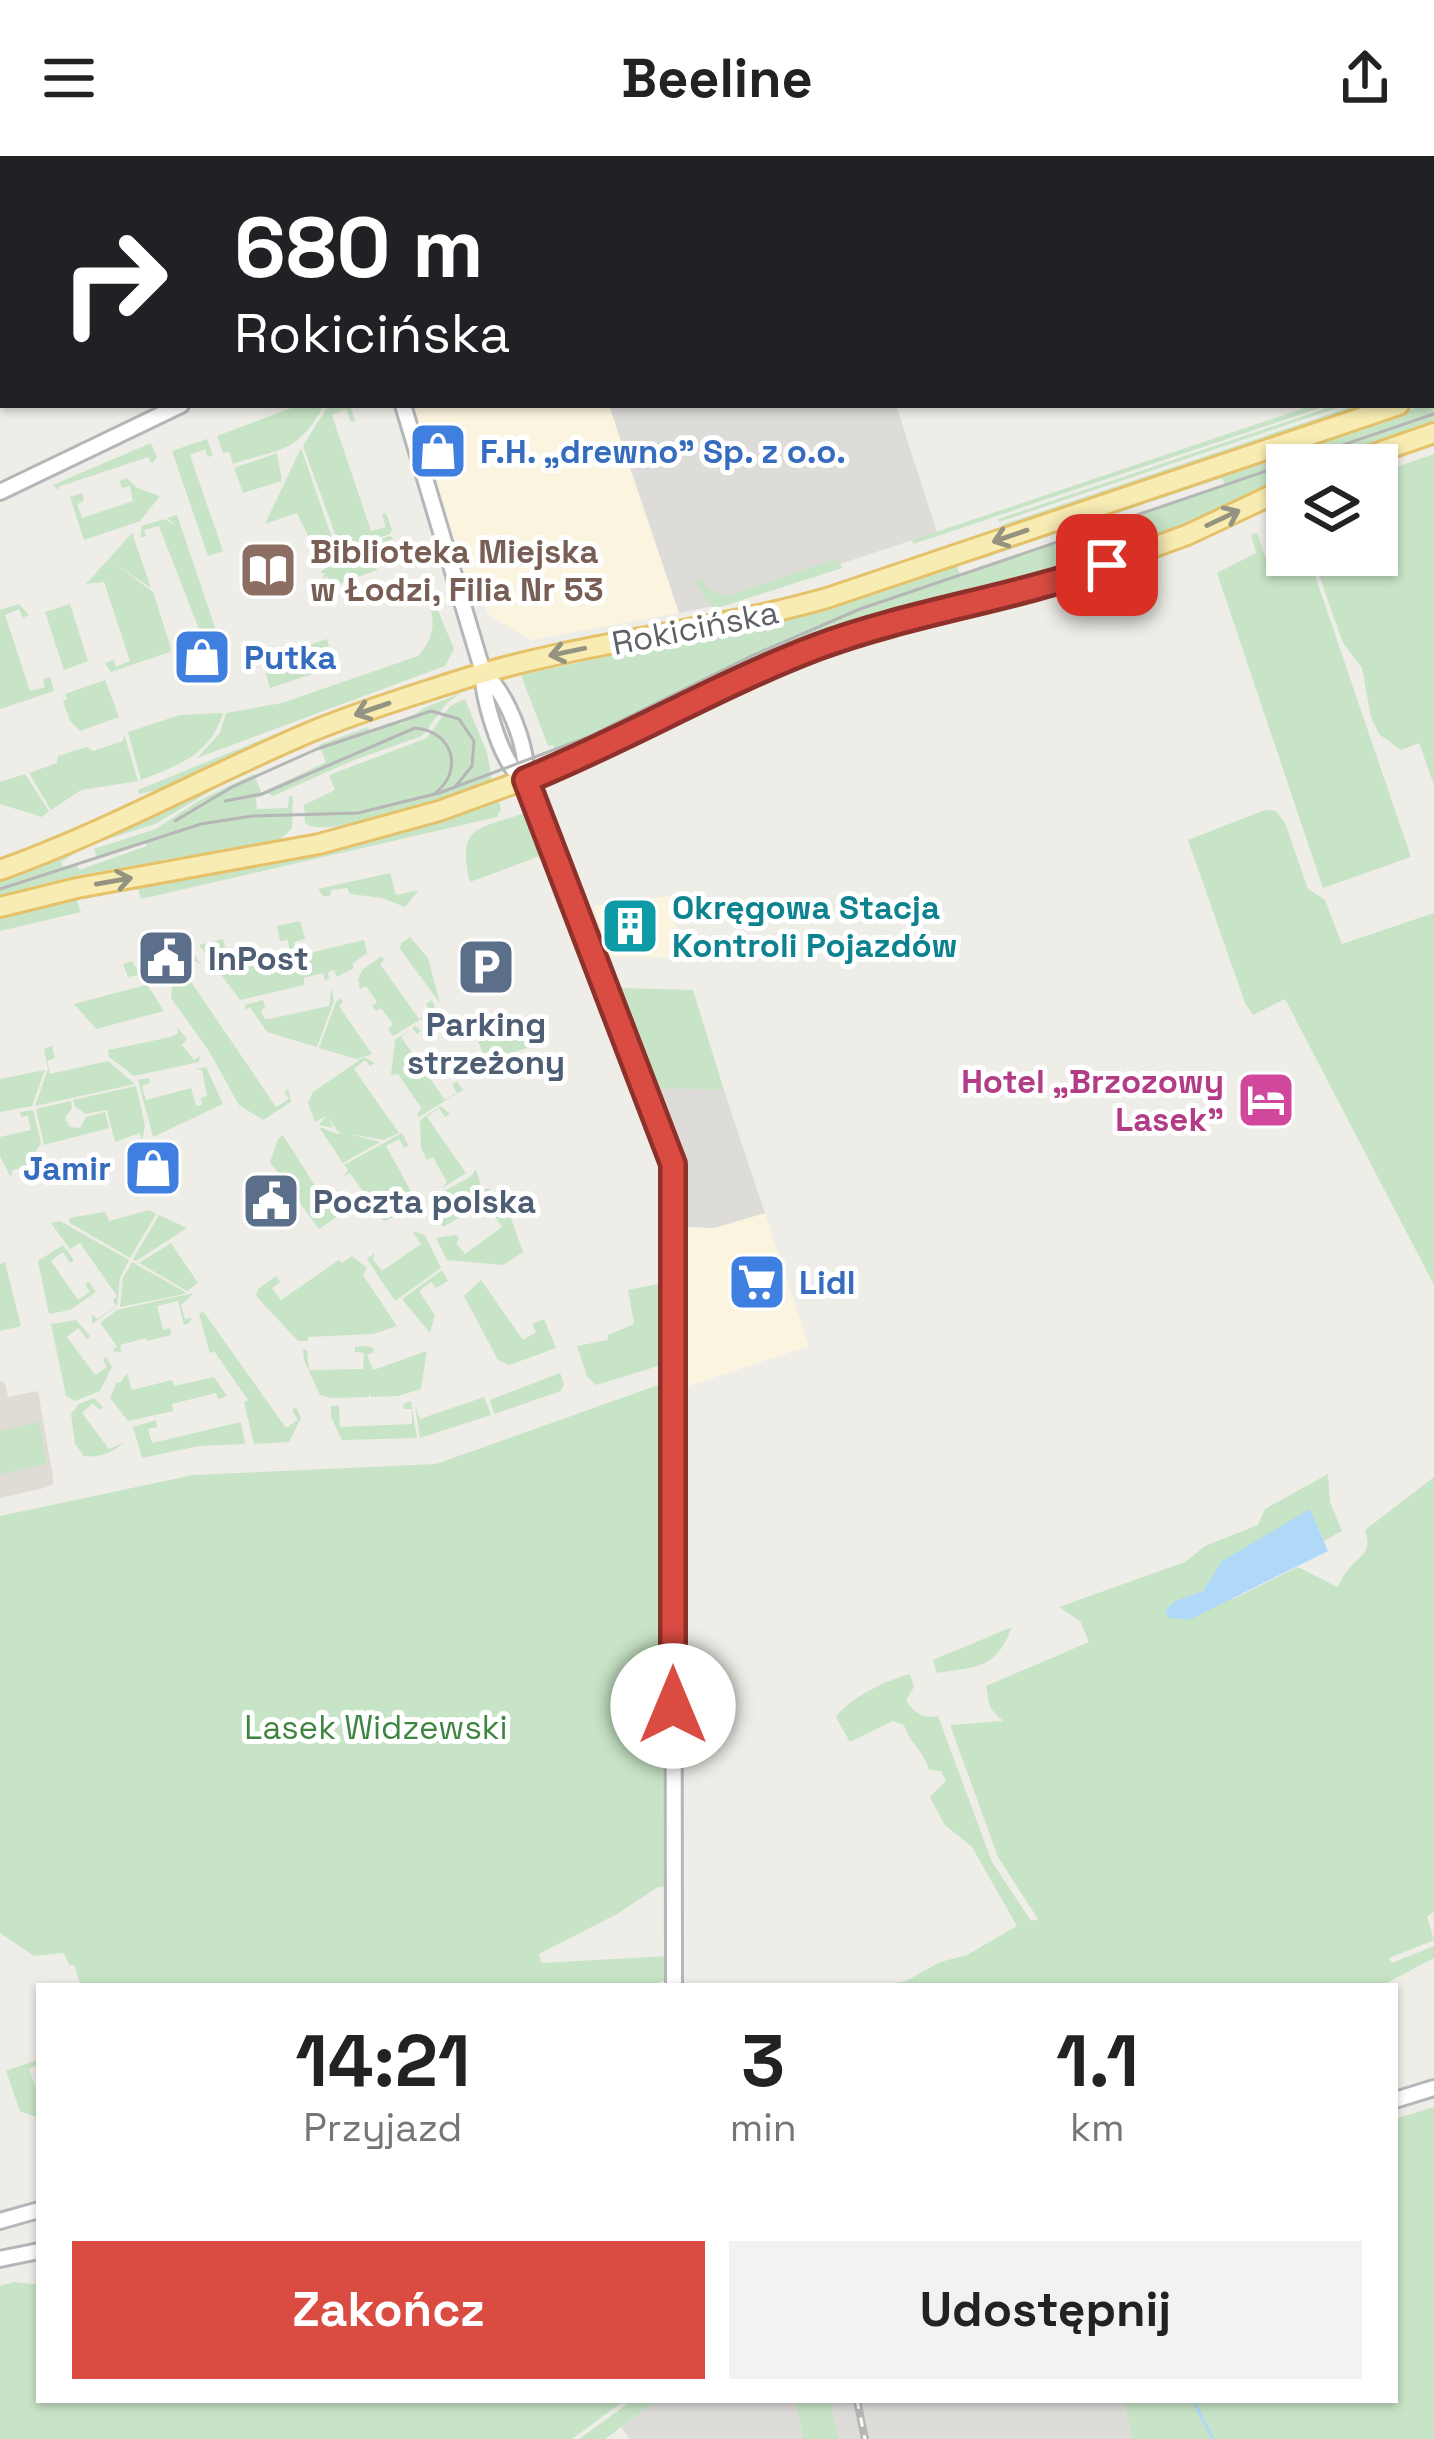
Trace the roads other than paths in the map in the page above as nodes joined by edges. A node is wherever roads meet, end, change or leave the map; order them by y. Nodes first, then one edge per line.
1 (175, 408) edge
2 (404, 408) edge
3 (1390, 408) edge
4 (1434, 433) edge
5 (1398, 446) edge
6 (0, 492) edge
7 (1266, 498) edge
8 (483, 672) junction
9 (526, 780) junction
10 (0, 870) edge
11 (0, 907) edge
12 (674, 1983) edge
13 (1434, 2088) edge
14 (1398, 2099) edge
15 (36, 2211) edge
16 (0, 2221) edge
17 (35, 2250) edge
18 (0, 2259) edge

1 - 6 street
2 - 8 street
3 -> 8 main road, Rokicińska
4 - 5 main road
9 -> 7 main road, Rokicińska
8 - 9 street
8 -> 10 main road, Rokicińska
11 -> 9 main road, Rokicińska
9 - 12 street
13 - 14 street
15 - 16 street
17 - 18 street

